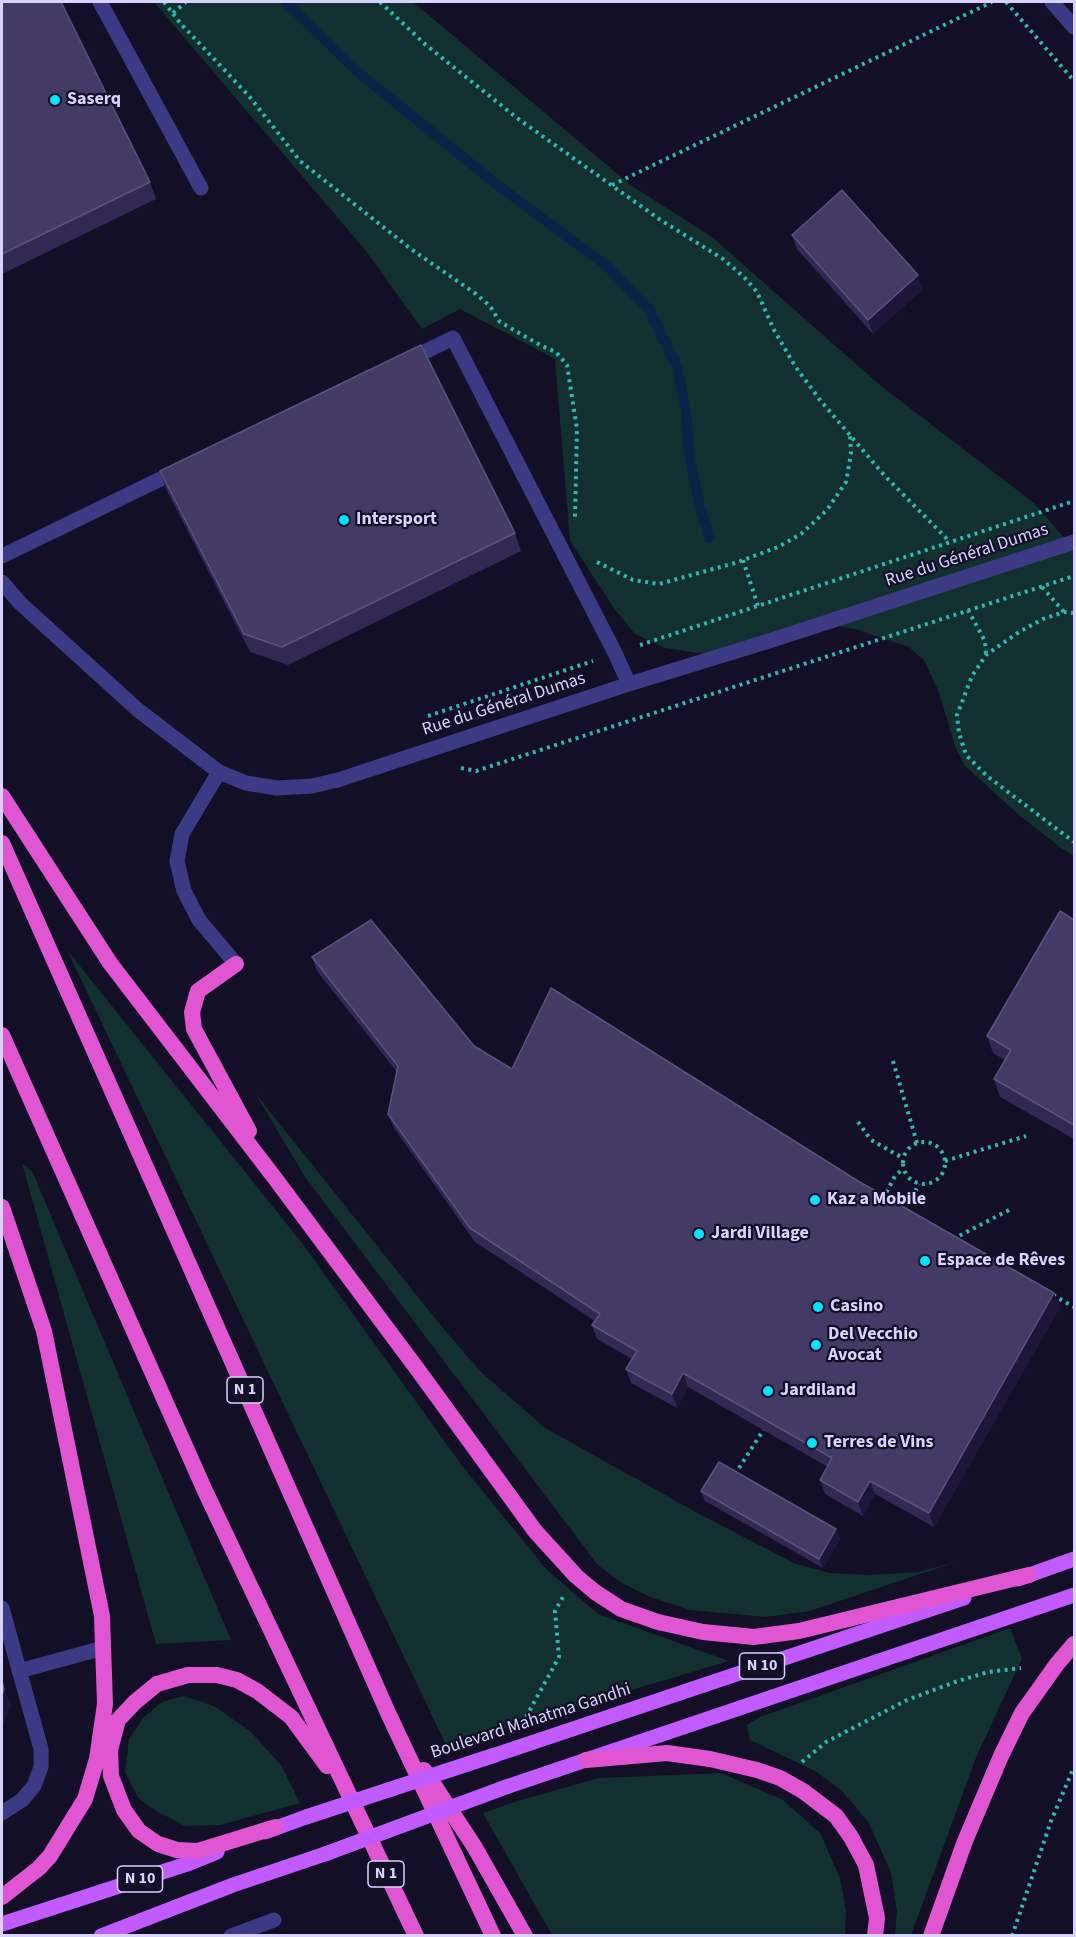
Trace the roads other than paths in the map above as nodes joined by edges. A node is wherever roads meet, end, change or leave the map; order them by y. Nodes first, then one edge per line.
1 (100, 2) edge
2 (1052, 2) edge
3 (1074, 27) edge
4 (201, 188) dead end
5 (389, 369) edge
6 (195, 462) edge
7 (1074, 542) edge
8 (2, 556) edge
9 (2, 582) edge
10 (628, 684) junction
11 (219, 772) junction
12 (2, 796) edge
13 (2, 843) edge
14 (236, 964) joint
15 (2, 1035) edge
16 (274, 1177) junction
17 (2, 1207) edge
18 (1074, 1559) edge
19 (1029, 1575) junction
20 (1074, 1595) edge
21 (2, 1608) edge
22 (1074, 1644) edge
23 (103, 1648) junction
24 (20, 1671) junction
25 (389, 1715) junction
26 (586, 1760) junction
27 (357, 1812) junction
28 (2, 1813) edge
29 (276, 1827) junction
30 (2, 1897) edge
31 (274, 1920) dead end
32 (2, 1924) edge
33 (101, 1935) edge
34 (231, 1935) edge
35 (416, 1935) edge
36 (493, 1935) edge
37 (525, 1935) edge
38 (875, 1935) edge
39 (931, 1935) edge

1 - 4 street
2 - 3 street
5 - 10 street
6 - 8 street
7 - 10 street, Rue du Général Dumas
9 - 11 street, Rue du Général Dumas
10 - 11 street, Rue du Général Dumas
11 - 14 street
12 - 16 highway
13 - 25 highway, N 1
14 - 16 highway
15 - 27 highway, N 1
16 - 19 highway
17 - 23 highway
18 - 19 main road, Boulevard Mahatma Gandhi / N 10
19 - 29 main road, Boulevard Mahatma Gandhi / N 10, bridge
20 - 26 main road, N 10
21 - 24 street
22 - 39 highway
23 - 24 street
23 - 30 highway
24 - 28 street
25 - 36 highway, N 1
25 - 37 highway
26 - 33 main road, N 10, bridge
26 - 38 highway
27 - 29 highway
27 - 35 highway, N 1
29 - 32 main road, Boulevard Mahatma Gandhi / N 10
31 - 34 street

